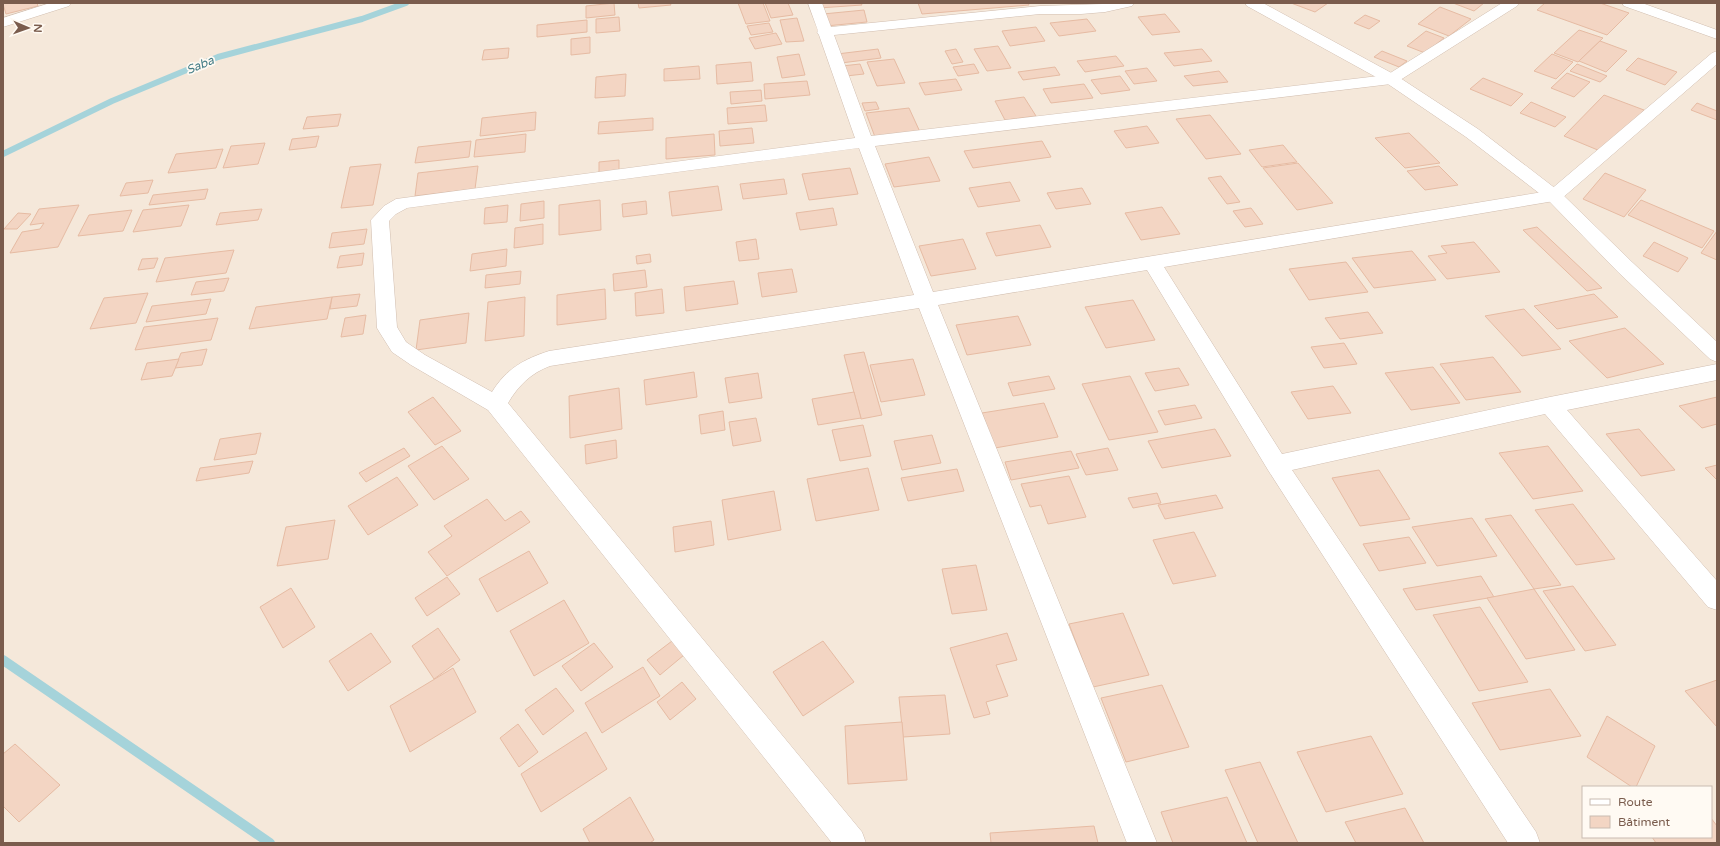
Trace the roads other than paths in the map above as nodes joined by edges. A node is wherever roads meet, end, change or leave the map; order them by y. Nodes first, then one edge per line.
1 (64, 3) edge
2 (815, 3) edge
3 (1127, 3) edge
4 (1252, 3) edge
5 (1512, 3) edge
6 (1629, 3) edge
7 (3, 23) edge
8 (824, 32) junction
9 (1717, 35) edge
10 (1717, 56) edge
11 (1391, 79) junction
12 (865, 142) junction
13 (1554, 196) junction
14 (1152, 263) junction
15 (926, 300) junction
16 (1717, 354) edge
17 (1717, 372) edge
18 (496, 404) junction
19 (1550, 405) junction
20 (1276, 464) junction
21 (1717, 599) edge
22 (851, 843) edge
23 (1142, 843) edge
24 (1524, 843) edge

1 - 7 street
2 - 8 street
3 - 8 street
4 - 11 street
5 - 11 street
6 - 9 street
8 - 12 street
10 - 13 street
11 - 12 street
11 - 13 street
12 - 15 street
12 - 18 street
13 - 14 street
13 - 16 street
14 - 15 street
14 - 20 street
15 - 18 street
15 - 23 street
17 - 19 street
18 - 22 street
19 - 20 street
19 - 21 street
20 - 24 street

